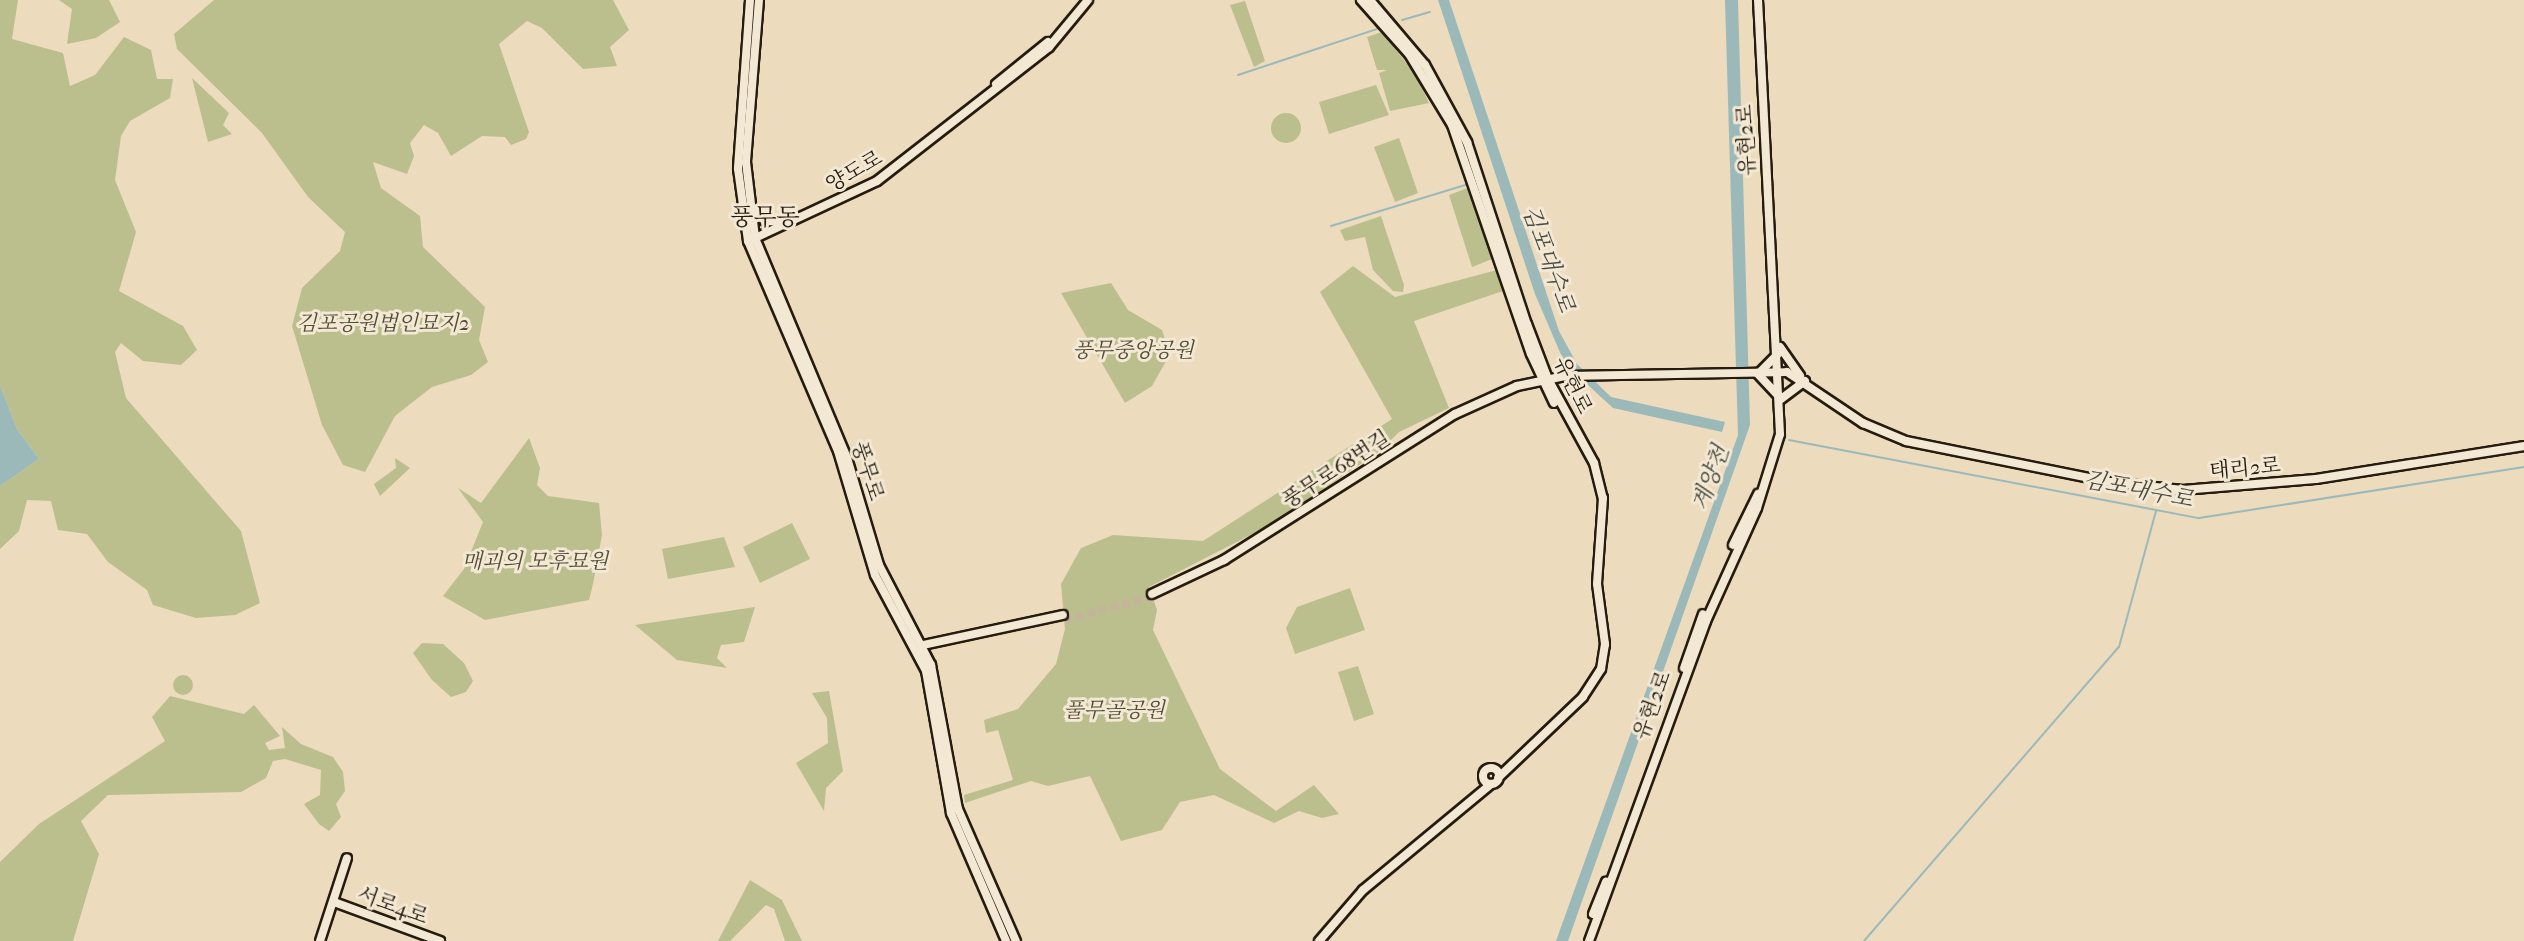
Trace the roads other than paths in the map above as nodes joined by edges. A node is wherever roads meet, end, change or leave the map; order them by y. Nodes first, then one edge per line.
1 (750, 0) edge
2 (758, 0) edge
3 (1086, 0) edge
4 (1361, 0) edge
5 (1370, 0) edge
6 (1758, 0) edge
7 (749, 207) junction
8 (783, 222) junction
9 (752, 238) junction
10 (1779, 348) junction
11 (1781, 373) junction
12 (1764, 374) junction
13 (1545, 380) junction
14 (1803, 380) junction
15 (1781, 399) junction
16 (2524, 446) edge
17 (1763, 485) junction
18 (1152, 596) tunnel mouth
19 (1063, 618) tunnel mouth
20 (923, 645) junction
21 (1495, 777) junction
22 (1483, 778) junction
23 (1479, 791) junction
24 (347, 858) dead end
25 (334, 902) junction
26 (320, 941) edge
27 (440, 941) edge
28 (1006, 941) edge
29 (1016, 941) edge
30 (1318, 941) edge
31 (1583, 941) edge
32 (1589, 941) edge

1 - 9 street, 풍무로
2 - 7 street, 풍무로
3 - 8 street, 양도로
3 - 9 street, 양도로
4 - 13 street, 유현로
5 - 13 street, 유현로
6 - 10 street, 유현2로
7 - 8 street
7 - 9 street, 풍무로
8 - 9 street, 양도로
9 - 20 street, 풍무로
9 - 28 street, 풍무로
10 - 11 street, 유현2로
10 - 12 street
10 - 14 street
11 - 12 street, 태리2로
11 - 14 street, 태리2로
11 - 15 street, 유현2로
12 - 13 street, 풍무로68번길
12 - 15 street
13 - 18 street, 풍무로68번길
13 - 21 street, 유현로
14 - 15 street
14 - 16 street, 태리2로
15 - 17 street, 유현2로
17 - 31 street, 유현2로
17 - 32 street, 유현2로
19 - 20 street
20 - 29 street, 풍무로
21 - 22 street
21 - 22 street
21 - 23 street
22 - 23 street
23 - 30 street
24 - 25 street
25 - 26 street
25 - 27 street, 서로4로

